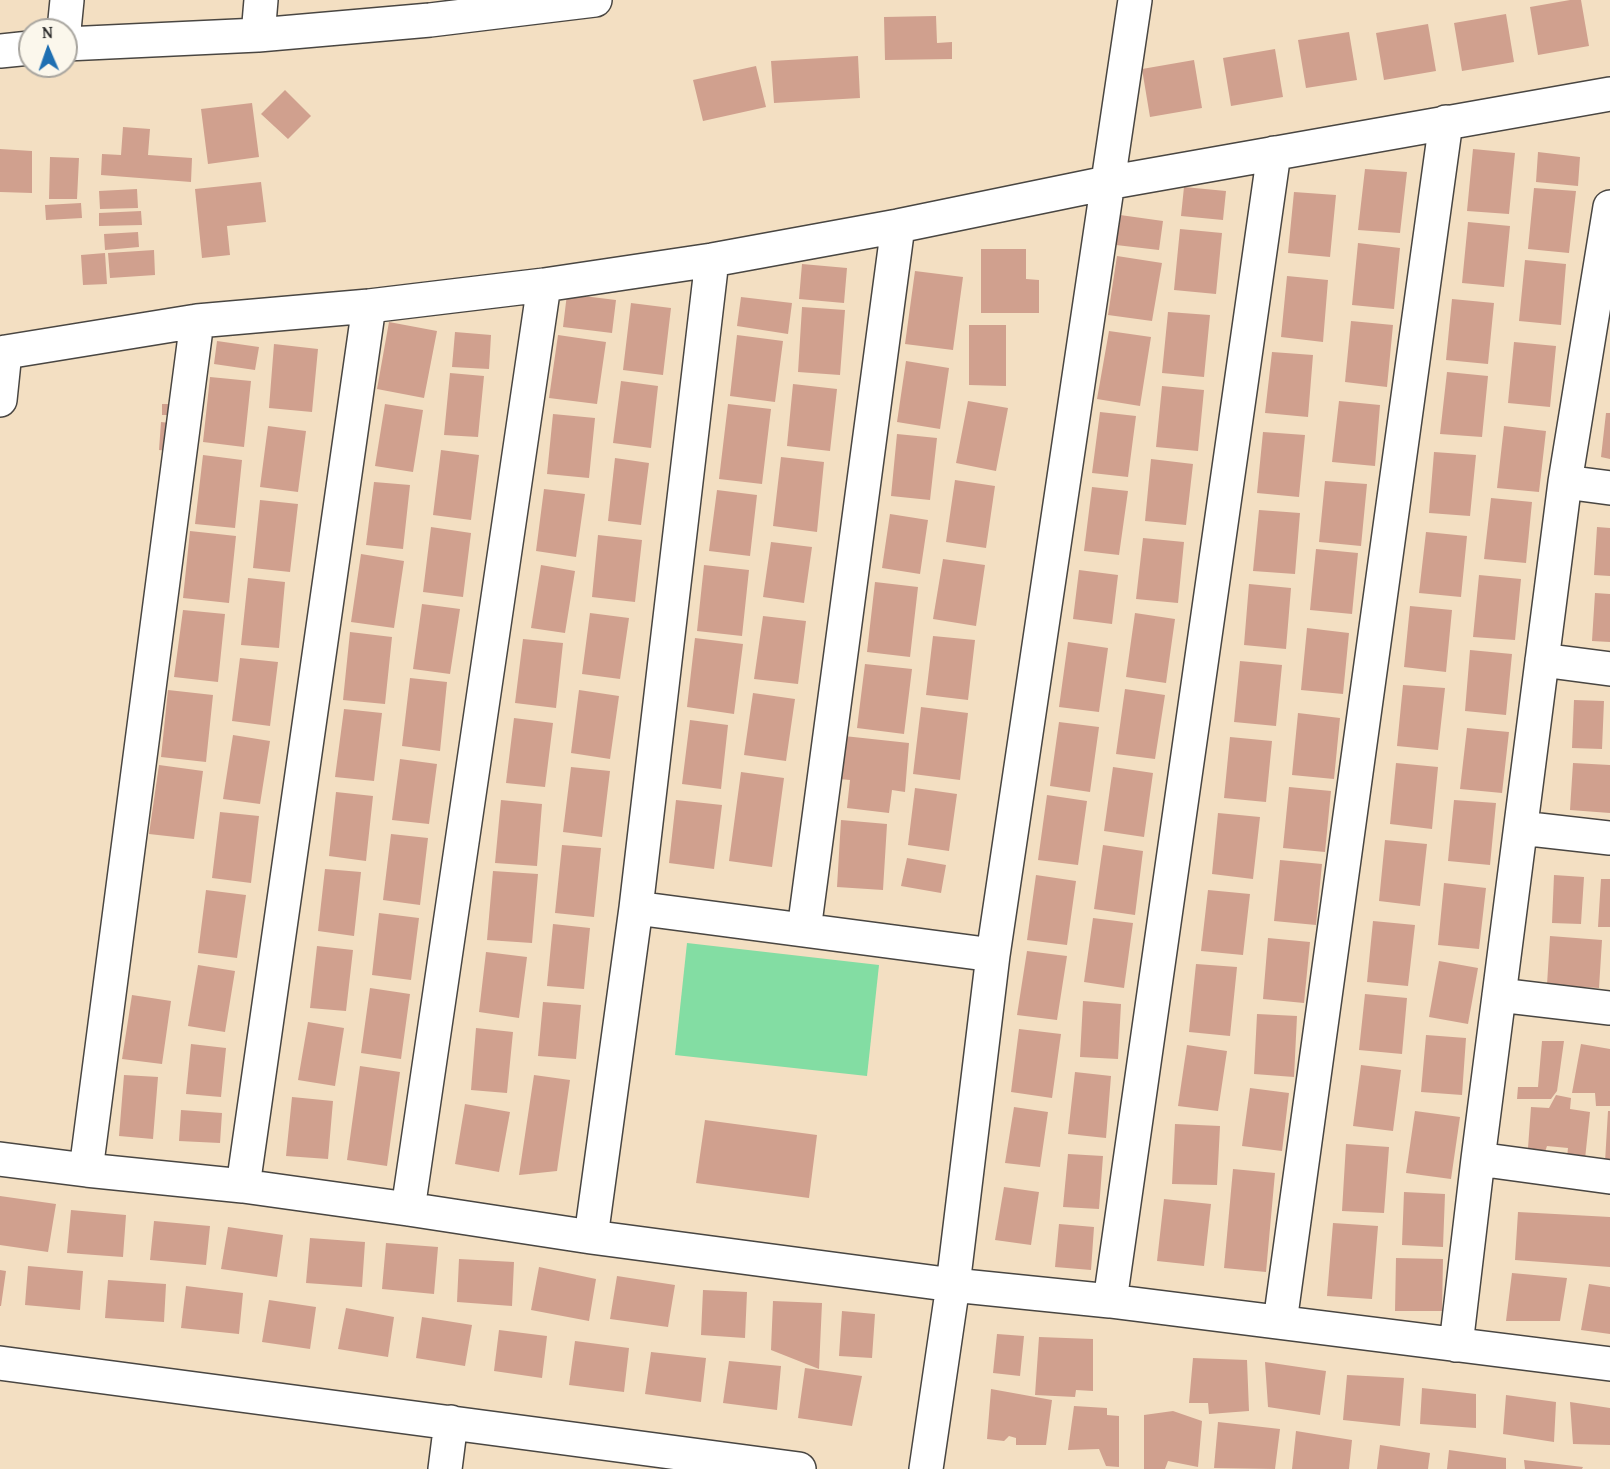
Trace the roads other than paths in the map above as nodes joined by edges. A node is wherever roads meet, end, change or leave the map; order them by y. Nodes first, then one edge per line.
1 (67, 0) edge
2 (261, 0) edge
3 (595, 0) edge
4 (1135, 0) edge
5 (431, 10) edge
6 (65, 18) edge
7 (258, 35) junction
8 (78, 43) edge
9 (18, 49) edge
10 (0, 51) edge
11 (1610, 94) edge
12 (1446, 122) junction
13 (1274, 153) junction
14 (1107, 183) junction
15 (1610, 207) edge
16 (898, 226) junction
17 (712, 260) junction
18 (544, 285) junction
19 (369, 306) junction
20 (197, 321) junction
21 (3, 353) edge
22 (0, 400) edge
23 (1565, 482) junction
24 (1610, 488) edge
25 (1542, 660) junction
26 (1610, 669) edge
27 (1521, 828) junction
28 (1610, 838) edge
29 (636, 908) junction
30 (804, 930) junction
31 (993, 955) junction
32 (1499, 995) junction
33 (1610, 1008) edge
34 (0, 1159) edge
35 (1478, 1159) junction
36 (86, 1170) junction
37 (1610, 1177) edge
38 (243, 1186) junction
39 (408, 1209) junction
40 (591, 1238) junction
41 (953, 1285) junction
42 (1110, 1301) junction
43 (1280, 1322) junction
44 (1456, 1345) junction
45 (0, 1363) edge
46 (1610, 1364) edge
47 (451, 1422) junction
48 (445, 1469) edge
49 (799, 1469) edge
50 (926, 1469) edge

1 - 6 street
2 - 7 street
3 - 5 street
4 - 14 street
5 - 7 street
7 - 8 street
9 - 10 street
11 - 12 street
12 - 13 street
12 - 43 street
13 - 14 street
13 - 42 street
14 - 16 street
14 - 31 street
15 - 23 street
16 - 17 street
16 - 30 street
17 - 18 street
17 - 29 street
18 - 19 street
18 - 39 street
19 - 20 street
19 - 38 street
20 - 21 street
20 - 36 street
21 - 22 street
23 - 24 street
23 - 25 street
25 - 26 street
25 - 27 street
27 - 28 street
27 - 32 street
29 - 30 street
29 - 40 street
30 - 31 street
31 - 41 street
32 - 33 street
32 - 35 street
34 - 36 street
35 - 37 street
35 - 44 street
36 - 38 street
38 - 39 street
39 - 40 street
40 - 41 street
41 - 42 street
41 - 50 street
42 - 43 street
43 - 44 street
44 - 46 street
45 - 47 street
47 - 48 street
47 - 49 street

